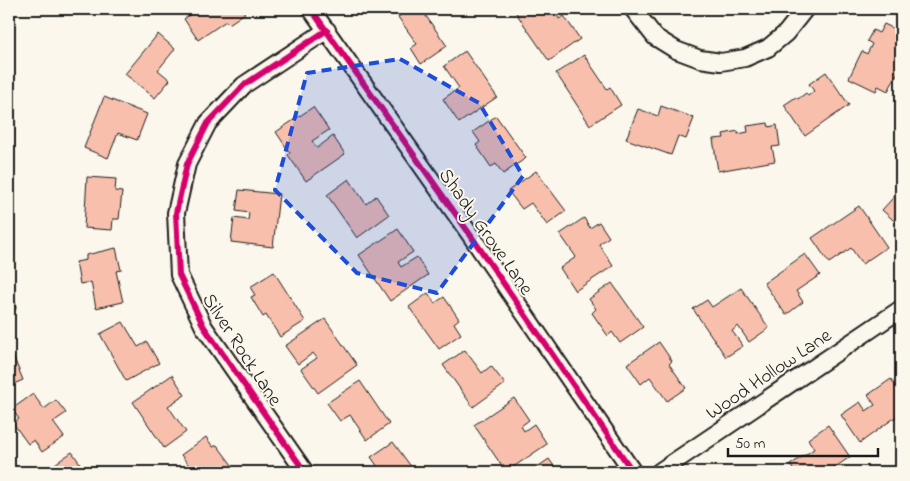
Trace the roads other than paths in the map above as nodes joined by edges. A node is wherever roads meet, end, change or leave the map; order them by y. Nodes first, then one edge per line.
1 (312, 9) edge
2 (633, 9) edge
3 (805, 9) edge
4 (327, 30) junction
5 (901, 308) edge
6 (306, 472) edge
7 (633, 472) edge
8 (659, 472) edge

1 - 4 street, Shady Grove Lane
2 - 3 street
4 - 6 street, Silver Rock Lane
4 - 7 street, Shady Grove Lane
5 - 8 street, Wood Hollow Lane

